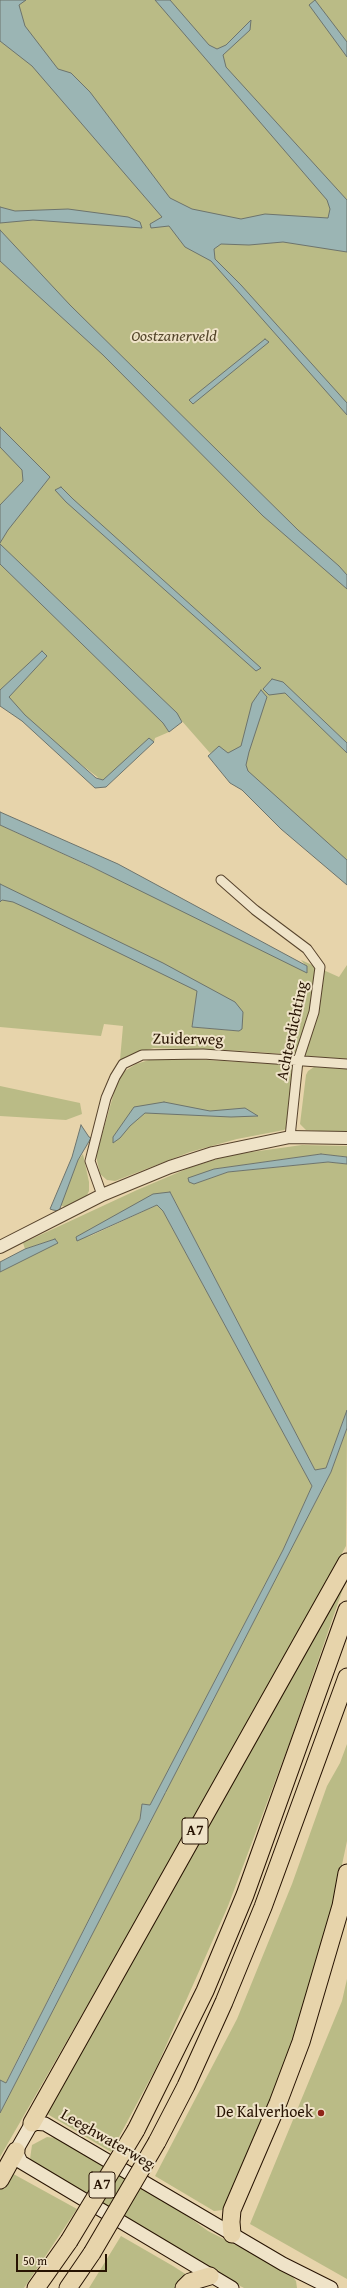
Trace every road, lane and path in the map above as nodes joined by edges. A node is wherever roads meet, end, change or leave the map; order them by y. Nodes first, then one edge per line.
1 (222, 880) dead end
2 (298, 1061) junction
3 (347, 1064) edge
4 (290, 1137) junction
5 (347, 1138) edge
6 (102, 1195) junction
7 (0, 1247) edge
8 (347, 1562) edge
9 (347, 1610) edge
10 (347, 1678) edge
11 (347, 1873) edge
12 (32, 2123) junction
13 (16, 2151) junction
14 (0, 2180) edge
15 (232, 2234) junction
16 (210, 2276) junction
17 (36, 2288) edge
18 (68, 2288) edge
19 (184, 2288) edge
20 (232, 2288) edge
21 (331, 2288) edge

1 - 2 street, Achterdichting
2 - 3 street, Zuiderweg
2 - 4 street, Achterdichting
2 - 6 street, Zuiderweg
4 - 5 street
4 - 6 street
6 - 7 street
8 - 12 highway, A7
9 - 17 highway, A7, bridge
10 - 18 highway, A7, bridge
11 - 15 highway
12 - 13 main road
12 - 15 main road, Leeghwaterweg
13 - 14 highway
13 - 16 main road
15 - 21 main road, Leeghwaterweg
16 - 19 highway
16 - 20 main road

